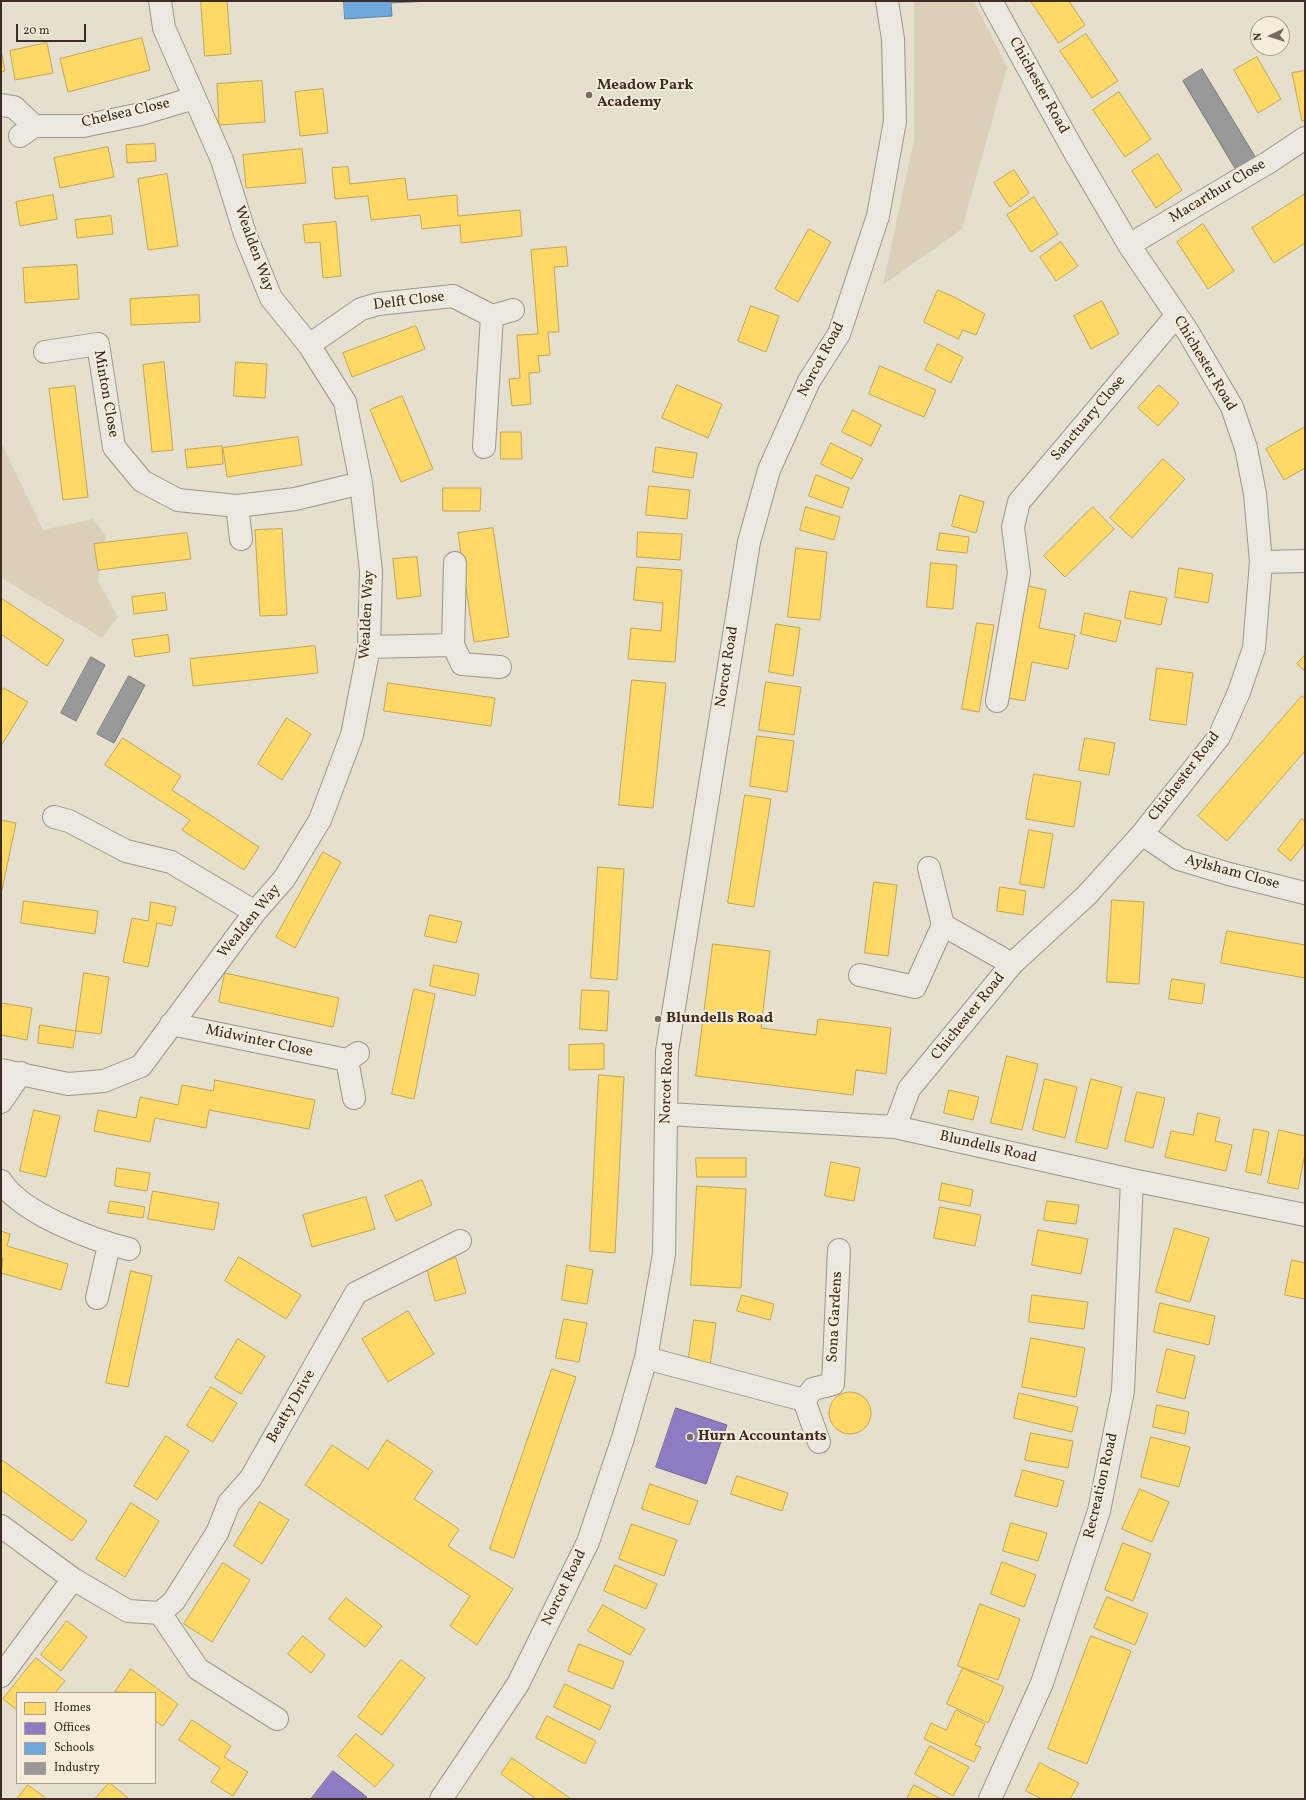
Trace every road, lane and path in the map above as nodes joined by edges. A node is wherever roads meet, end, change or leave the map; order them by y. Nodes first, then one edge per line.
1 (160, 1) edge
2 (887, 1) edge
3 (991, 1) edge
4 (194, 98) junction
5 (1, 105) edge
6 (1305, 138) edge
7 (1129, 245) junction
8 (513, 310) dead end
9 (492, 316) junction
10 (1176, 316) junction
11 (309, 345) junction
12 (45, 352) dead end
13 (484, 447) dead end
14 (362, 483) junction
15 (237, 506) junction
16 (241, 539) dead end
17 (1305, 561) edge
18 (1261, 562) junction
19 (454, 563) dead end
20 (453, 645) junction
21 (369, 647) junction
22 (500, 667) dead end
23 (997, 701) dead end
24 (54, 817) dead end
25 (1142, 834) junction
26 (929, 868) dead end
27 (1305, 892) edge
28 (255, 912) junction
29 (943, 924) junction
30 (1012, 964) junction
31 (860, 975) dead end
32 (171, 1024) junction
33 (11, 1072) edge
34 (354, 1098) dead end
35 (1, 1102) edge
36 (667, 1114) junction
37 (895, 1127) junction
38 (1132, 1180) junction
39 (1, 1181) edge
40 (1305, 1215) edge
41 (460, 1241) dead end
42 (839, 1250) dead end
43 (97, 1298) dead end
44 (646, 1358) junction
45 (804, 1400) junction
46 (818, 1442) dead end
47 (1, 1526) edge
48 (73, 1578) junction
49 (160, 1613) junction
50 (1, 1676) edge
51 (278, 1719) dead end
52 (440, 1799) edge
53 (990, 1799) edge

1 - 4 street, Wealden Way
2 - 36 street, Norcot Road
3 - 7 street, Chichester Road
4 - 5 street, Chelsea Close
4 - 11 street, Wealden Way
6 - 7 street, Macarthur Close
7 - 10 street, Chichester Road
8 - 9 street
9 - 11 street, Delft Close
9 - 13 street
10 - 18 street, Chichester Road
10 - 23 street, Sanctuary Close
11 - 14 street, Wealden Way
12 - 15 street, Minton Close
14 - 15 street, Minton Close
14 - 21 street, Wealden Way
15 - 16 street
17 - 18 street
18 - 25 street, Chichester Road
19 - 20 street
20 - 21 street
20 - 22 street
21 - 28 street, Wealden Way
24 - 28 street
25 - 27 street, Aylsham Close
25 - 30 street, Chichester Road
26 - 29 street
28 - 32 street, Wealden Way
29 - 30 street
29 - 31 street
30 - 37 street, Chichester Road
32 - 33 street, Wealden Way
32 - 34 street, Midwinter Close
33 - 35 street
36 - 37 street, Blundells Road
36 - 44 street, Norcot Road
37 - 38 street, Blundells Road
38 - 40 street, Blundells Road
38 - 53 street, Recreation Road
39 - 43 street
41 - 49 street, Beatty Drive
42 - 45 street, Sona Gardens
44 - 45 street
44 - 52 street, Norcot Road
45 - 46 street
47 - 48 street
48 - 49 street
48 - 50 street
49 - 51 street

